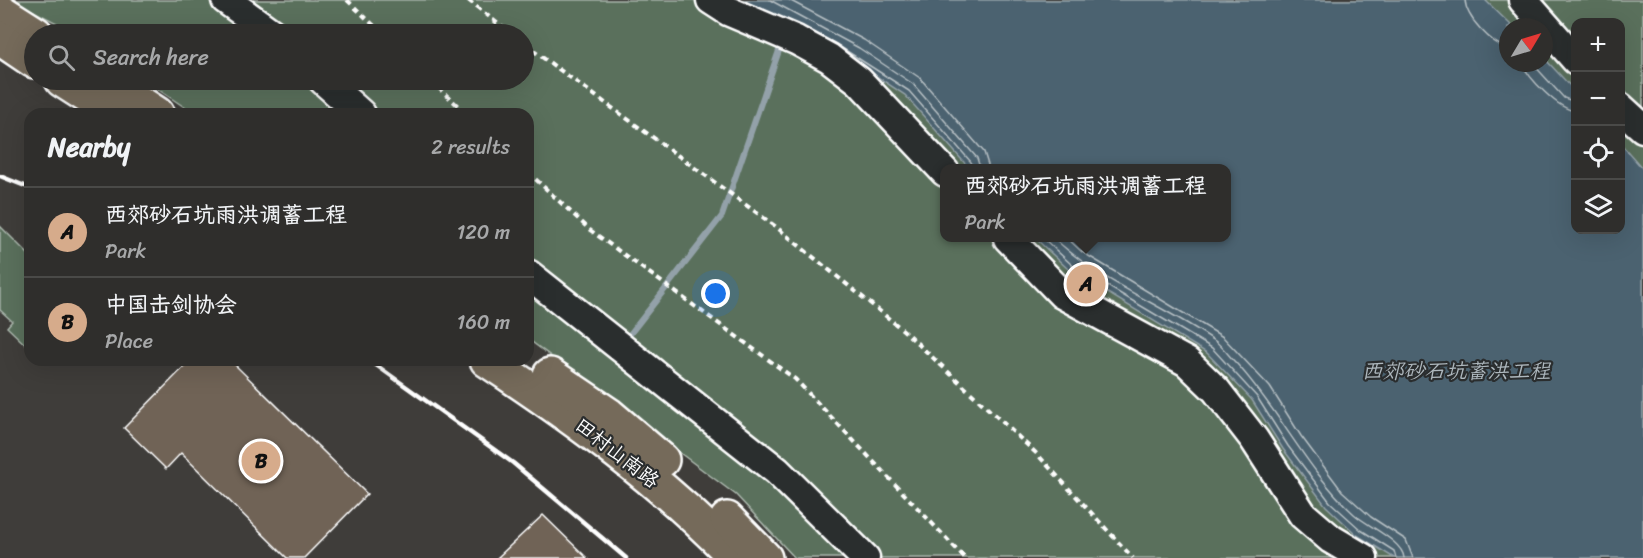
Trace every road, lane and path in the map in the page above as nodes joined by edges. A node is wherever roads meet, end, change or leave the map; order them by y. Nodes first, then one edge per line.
1 (226, 0) edge
2 (347, 0) edge
3 (468, 0) edge
4 (711, 0) edge
5 (1523, 0) edge
6 (0, 11) edge
7 (259, 24) edge
8 (372, 24) edge
9 (498, 24) edge
10 (24, 26) edge
11 (0, 38) edge
12 (534, 51) edge
13 (24, 54) edge
14 (1571, 55) edge
15 (78, 90) edge
16 (120, 90) edge
17 (334, 90) edge
18 (441, 90) edge
19 (106, 108) edge
20 (148, 108) edge
21 (354, 108) edge
22 (460, 108) edge
23 (1625, 112) edge
24 (1643, 128) edge
25 (940, 167) edge
26 (534, 178) edge
27 (1013, 242) edge
28 (534, 279) edge
29 (534, 364) edge
30 (496, 366) edge
31 (736, 558) edge
32 (765, 558) edge
33 (865, 558) edge
34 (965, 558) edge
35 (1133, 558) edge
36 (1363, 558) edge

1 - 7 lane
2 - 8 path
3 - 9 path
4 - 25 lane
5 - 14 lane
6 - 10 main road
11 - 13 main road
12 - 35 path
15 - 19 main road
16 - 20 main road
17 - 21 lane
18 - 22 path
23 - 24 lane
26 - 34 path
27 - 36 lane
28 - 33 lane
29 - 32 main road, 田村山南路
30 - 31 main road, 田村山南路

